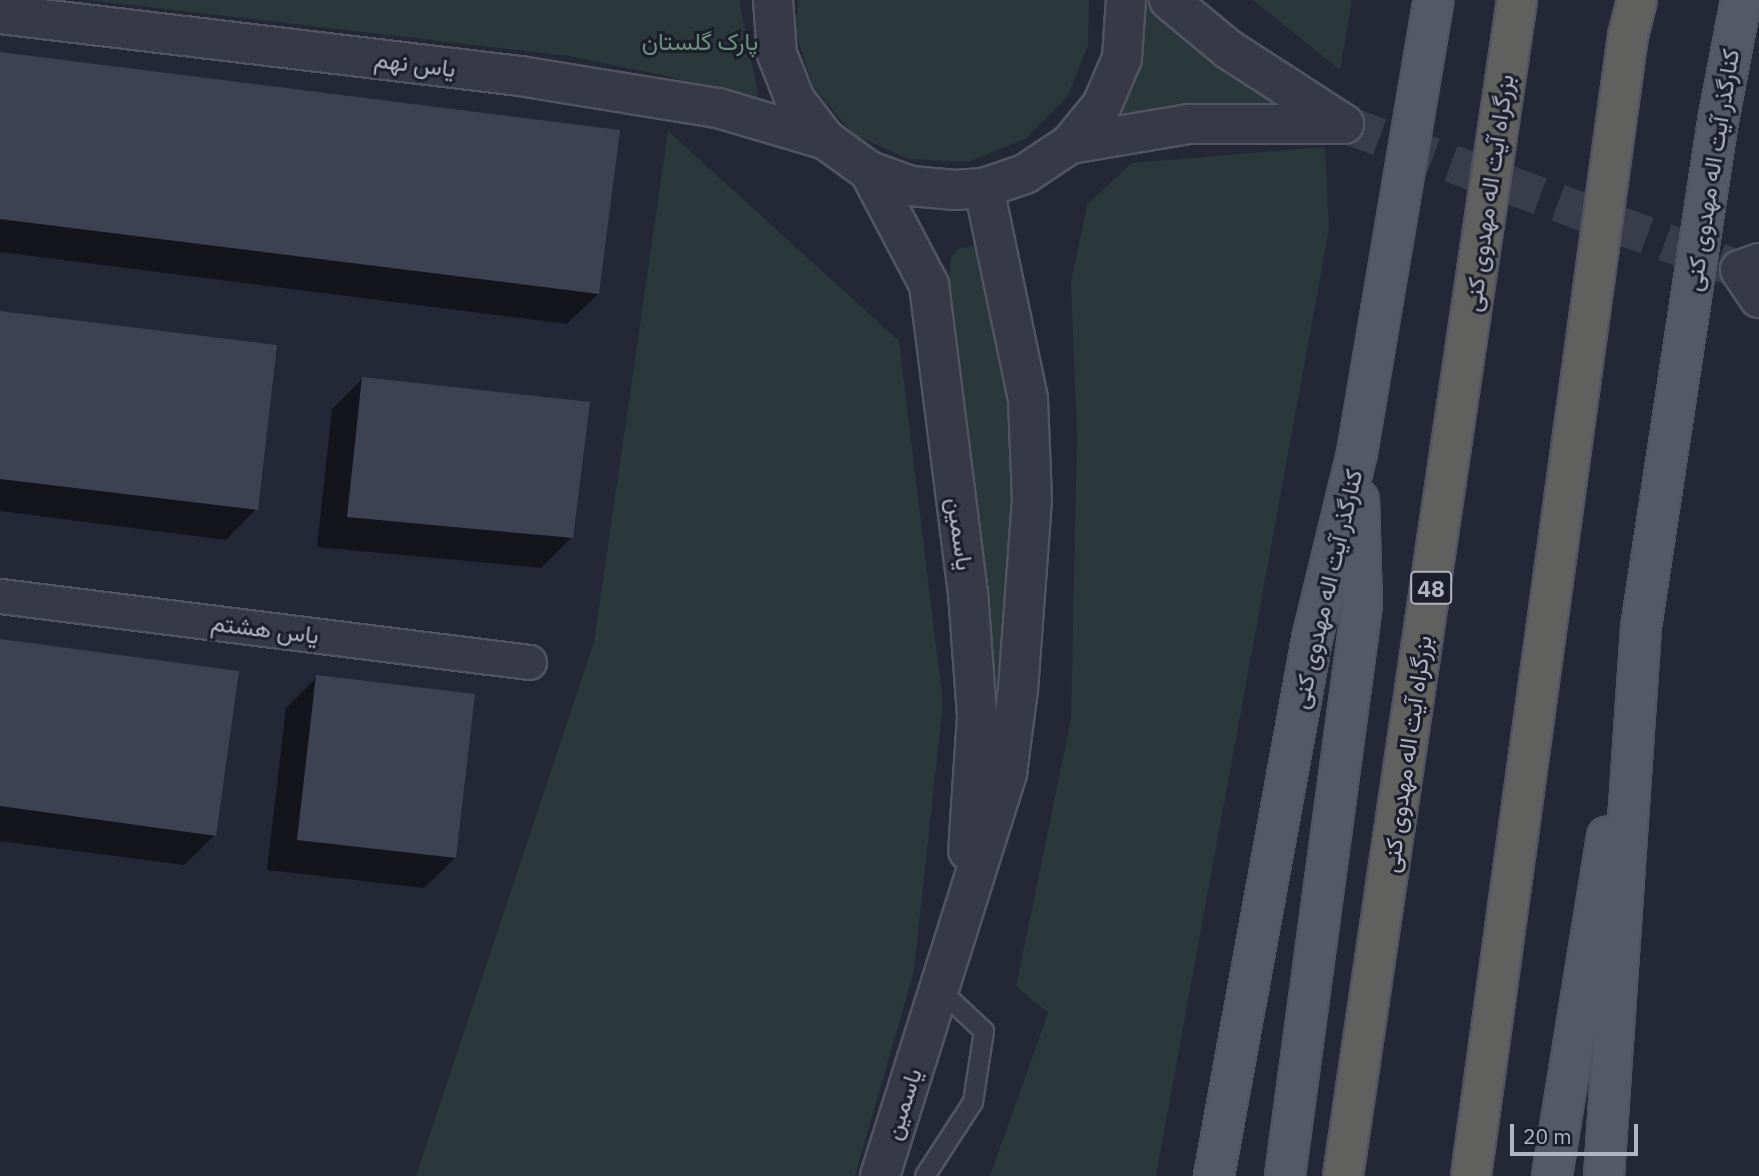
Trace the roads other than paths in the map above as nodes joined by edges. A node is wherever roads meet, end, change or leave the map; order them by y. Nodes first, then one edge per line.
1 (773, 0) edge
2 (1126, 0) edge
3 (1169, 0) edge
4 (1434, 0) edge
5 (1517, 0) edge
6 (1637, 0) edge
7 (1741, 0) edge
8 (0, 14) edge
9 (826, 139) junction
10 (1070, 144) junction
11 (869, 171) junction
12 (984, 188) junction
13 (1759, 263) edge
14 (1759, 298) edge
15 (1357, 453) junction
16 (0, 596) edge
17 (1641, 627) junction
18 (529, 662) dead end
19 (965, 913) junction
20 (940, 990) junction
21 (880, 1176) edge
22 (925, 1176) edge
23 (1214, 1176) edge
24 (1285, 1176) edge
25 (1343, 1176) edge
26 (1471, 1176) edge
27 (1552, 1176) edge
28 (1604, 1176) edge

1 - 9 street
2 - 10 street
3 - 10 street
4 - 15 main road, کنارگذر آیت اله مهدوی کنی
5 - 25 highway, بزرگراه آیت اله مهدوی کنی / 48
6 - 26 highway
7 - 17 main road, کنارگذر آیت اله مهدوی کنی
8 - 9 street, یاس نهم
9 - 11 street
10 - 12 street
11 - 12 street
11 - 19 street, یاسمین
12 - 19 street, یاسمین
13 - 14 street
15 - 23 main road, کنارگذر آیت اله مهدوی کنی
15 - 24 main road
16 - 18 street, یاس هشتم
17 - 27 main road
17 - 28 main road, کنارگذر آیت اله مهدوی کنی
19 - 20 street, یاسمین
20 - 21 street, یاسمین
20 - 22 lane

